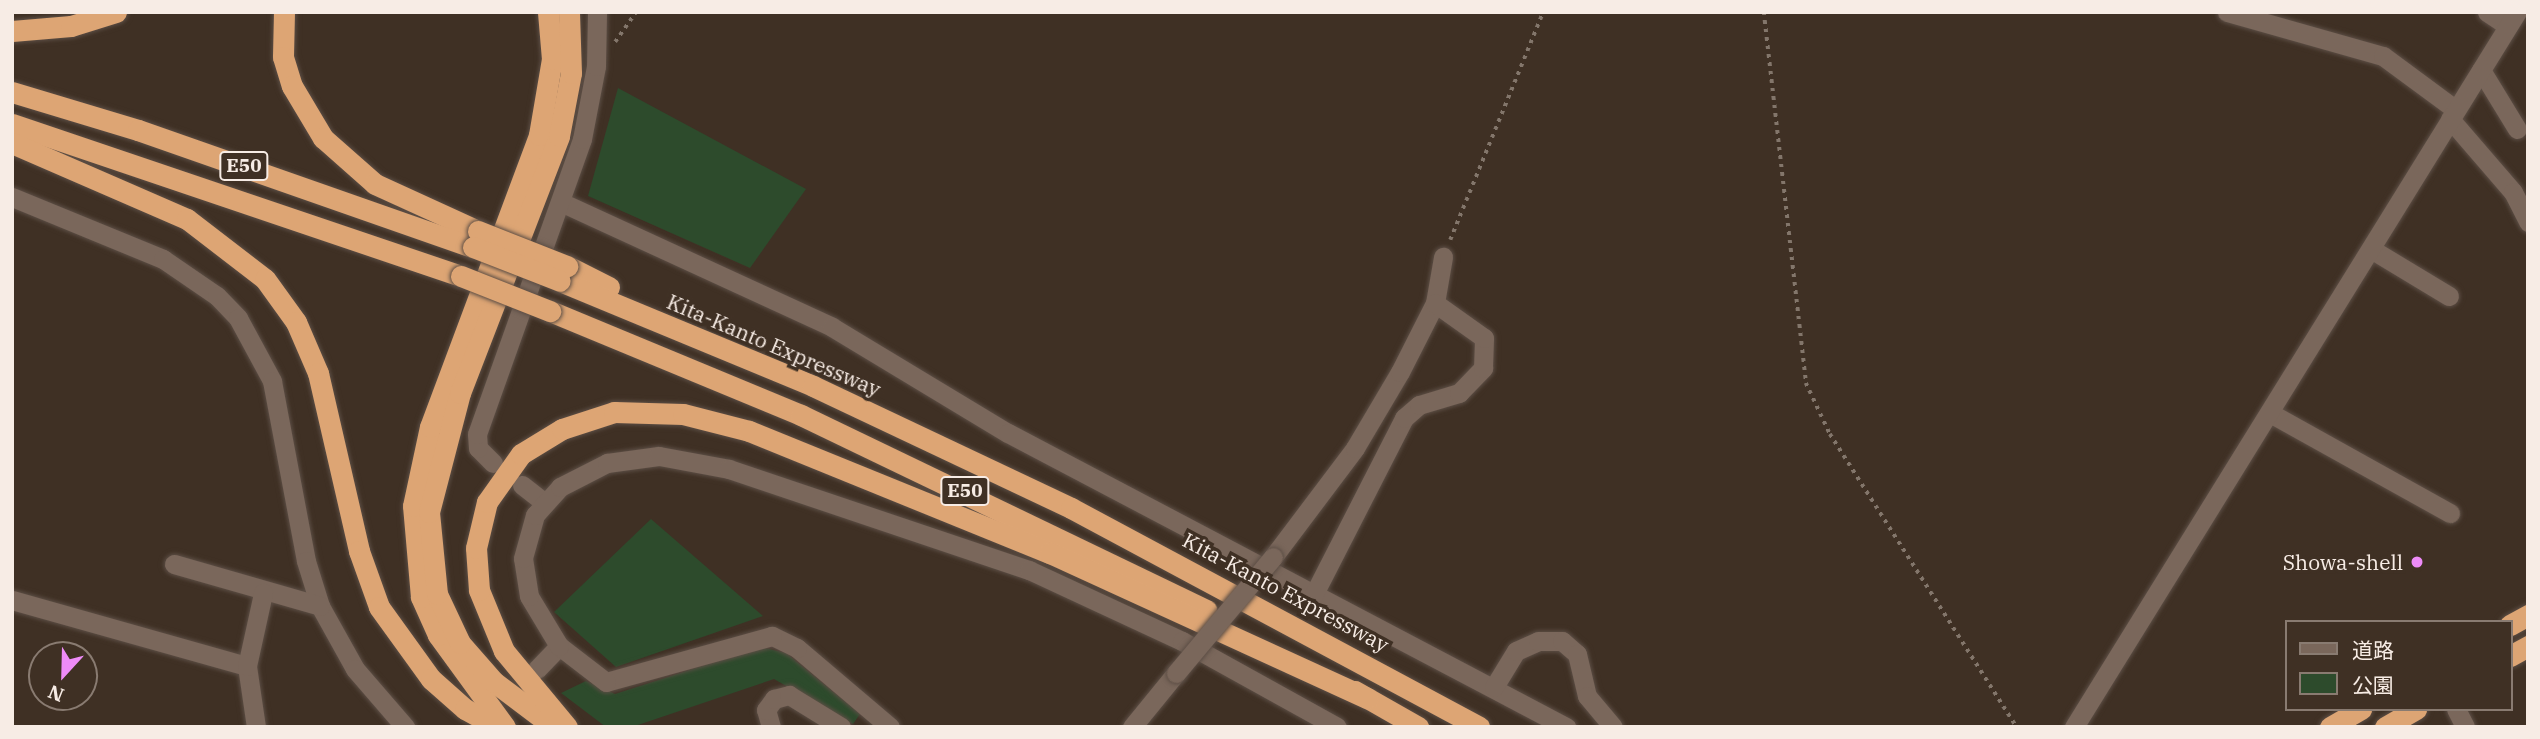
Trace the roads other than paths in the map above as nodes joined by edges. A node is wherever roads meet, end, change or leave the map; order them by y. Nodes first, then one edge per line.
1 (116, 12) edge
2 (284, 12) edge
3 (548, 12) edge
4 (569, 12) edge
5 (597, 12) edge
6 (2227, 12) edge
7 (2487, 12) edge
8 (2512, 19) edge
9 (12, 31) edge
10 (2482, 70) junction
11 (12, 92) edge
12 (2453, 114) junction
13 (12, 124) edge
14 (2517, 129) dead end
15 (12, 143) edge
16 (12, 197) edge
17 (563, 203) junction
18 (2528, 222) edge
19 (475, 239) junction
20 (2371, 249) junction
21 (1443, 257) road end
22 (2449, 296) dead end
23 (1435, 303) junction
24 (2270, 413) junction
25 (493, 463) dead end
26 (522, 485) dead end
27 (544, 502) junction
28 (2450, 513) dead end
29 (173, 564) dead end
30 (263, 593) junction
31 (1314, 594) junction
32 (12, 600) edge
33 (320, 606) junction
34 (2528, 615) edge
35 (2512, 624) edge
36 (559, 646) junction
37 (2528, 646) edge
38 (2512, 655) edge
39 (247, 666) junction
40 (537, 669) dead end
41 (1494, 687) junction
42 (1367, 698) junction
43 (2358, 711) edge
44 (2457, 711) edge
45 (256, 727) edge
46 (405, 727) edge
47 (498, 727) edge
48 (505, 727) edge
49 (554, 727) edge
50 (567, 727) edge
51 (771, 727) edge
52 (841, 727) edge
53 (890, 727) edge
54 (1132, 727) edge
55 (1337, 727) edge
56 (1418, 727) edge
57 (1479, 727) edge
58 (1566, 727) edge
59 (1613, 727) edge
60 (2074, 727) edge
61 (2330, 727) edge
62 (2465, 727) edge

1 - 9 highway
2 - 19 highway
3 - 48 highway
4 - 49 highway
5 - 17 street
6 - 12 street
7 - 8 street
8 - 10 street
10 - 12 street
10 - 14 street
11 - 19 highway, Kita-Kanto Expressway / E50
12 - 18 street
12 - 20 street
13 - 42 highway, E50, bridge
15 - 47 highway
16 - 33 street
17 - 25 street
17 - 31 street
19 - 57 highway, Kita-Kanto Expressway / E50, bridge
20 - 22 street
20 - 24 street
21 - 23 street
23 - 31 street
23 - 54 street, bridge
24 - 28 street
24 - 60 street
26 - 27 street
27 - 36 street
27 - 55 street
29 - 30 street
30 - 33 street
30 - 39 street
31 - 41 street
32 - 39 street
33 - 46 street
34 - 35 highway
36 - 40 street
36 - 53 street
37 - 38 highway
39 - 45 street
41 - 58 street
41 - 59 street
42 - 50 highway
42 - 56 highway, E50
43 - 61 highway
44 - 62 street
51 - 52 street

